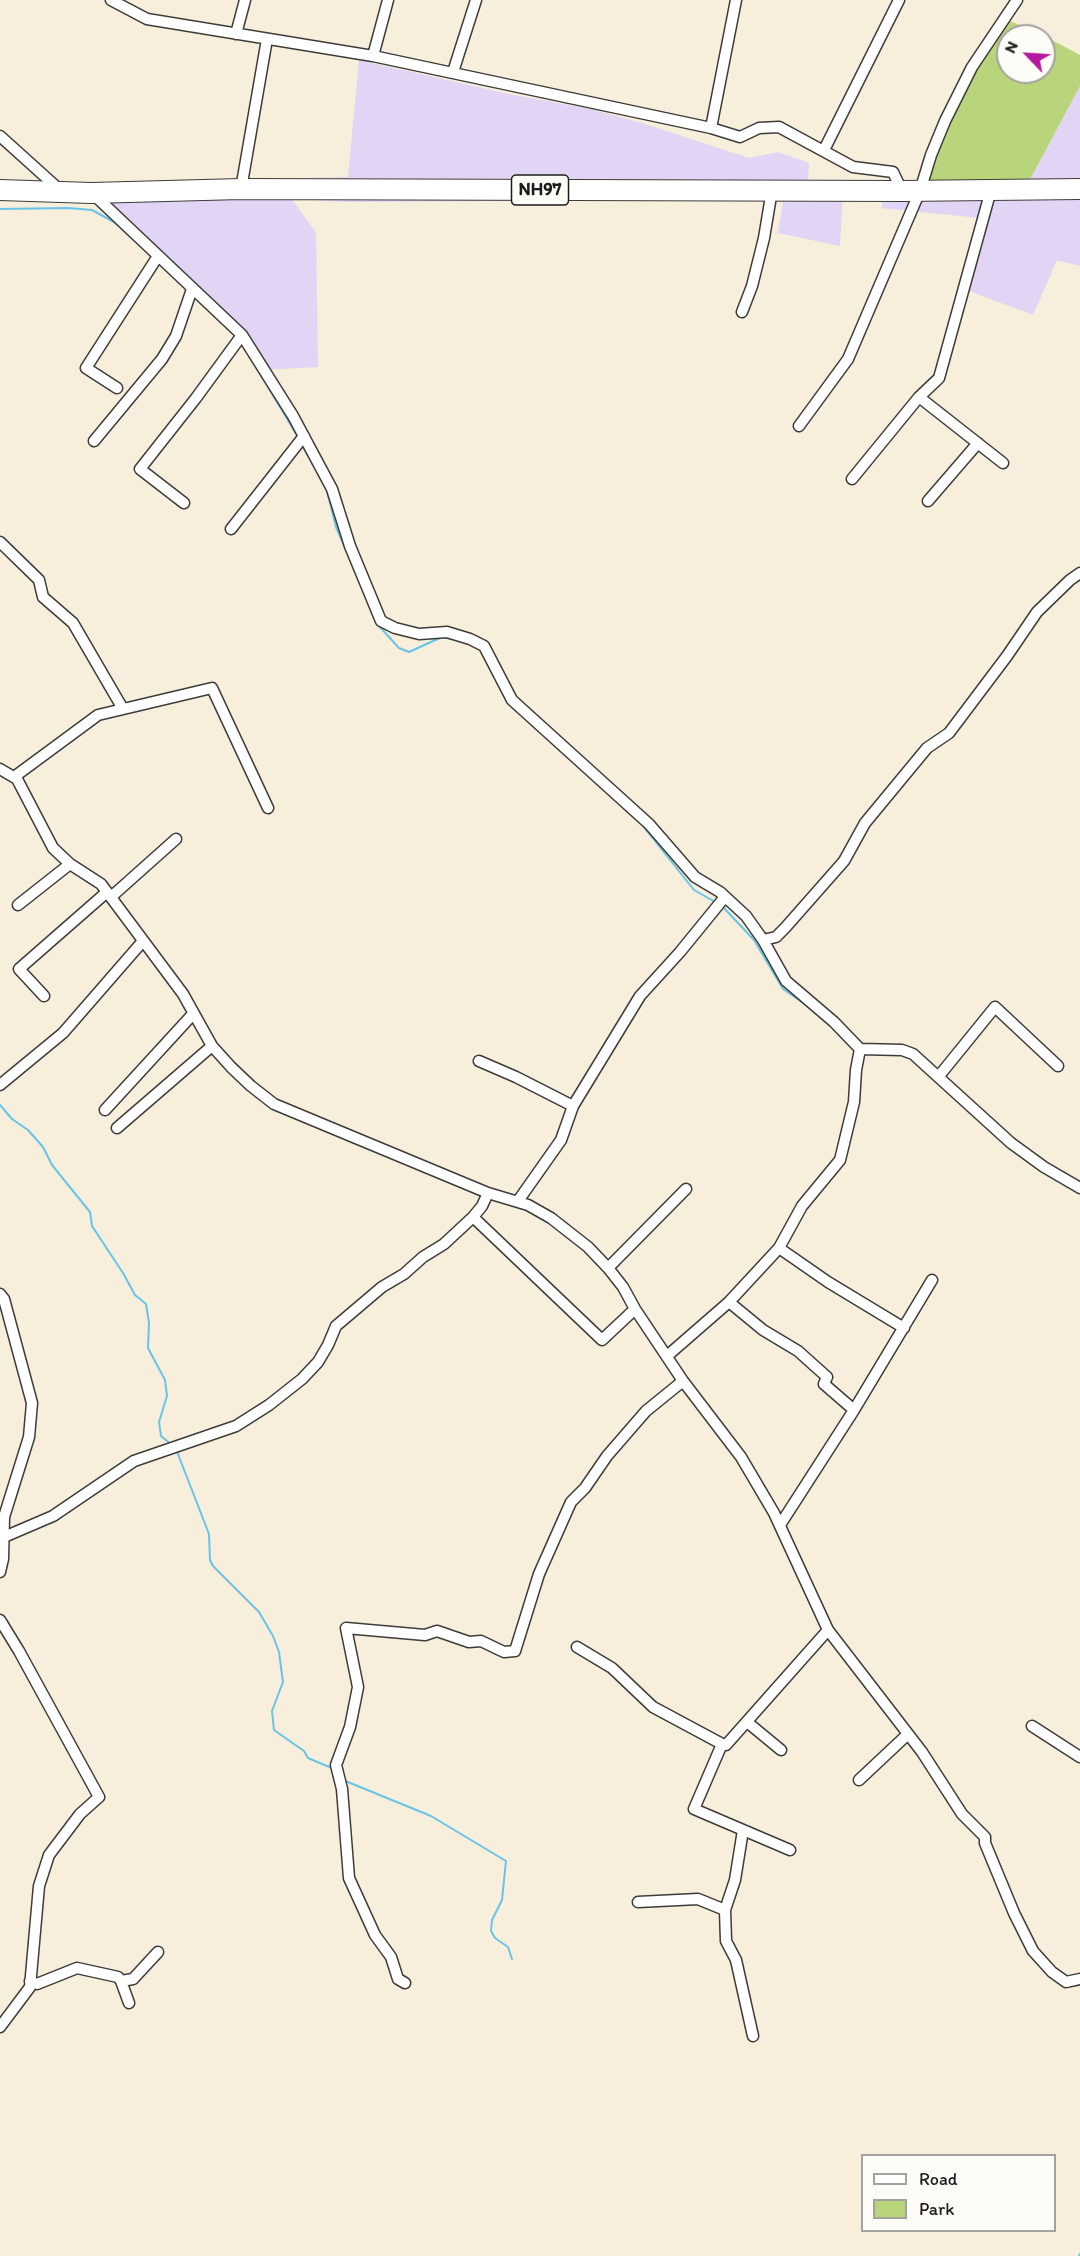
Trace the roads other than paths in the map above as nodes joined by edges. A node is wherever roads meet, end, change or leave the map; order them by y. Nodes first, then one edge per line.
1 (111, 0) edge
2 (245, 0) edge
3 (388, 0) edge
4 (476, 0) edge
5 (736, 0) edge
6 (899, 0) edge
7 (1017, 0) edge
8 (236, 34) junction
9 (267, 39) junction
10 (372, 56) junction
11 (453, 72) junction
12 (711, 128) junction
13 (0, 136) edge
14 (824, 150) junction
15 (241, 189) junction
16 (1080, 189) edge
17 (0, 190) edge
18 (772, 190) junction
19 (990, 190) junction
20 (62, 191) junction
21 (911, 191) junction
22 (92, 193) junction
23 (158, 256) junction
24 (192, 289) junction
25 (742, 312) dead end
26 (242, 334) junction
27 (117, 388) dead end
28 (919, 397) junction
29 (799, 426) dead end
30 (304, 436) junction
31 (94, 441) dead end
32 (978, 443) junction
33 (1003, 463) dead end
34 (852, 479) dead end
35 (928, 501) dead end
36 (184, 503) dead end
37 (231, 529) dead end
38 (0, 542) edge
39 (1080, 573) edge
40 (123, 709) junction
41 (0, 769) edge
42 (14, 777) junction
43 (268, 808) dead end
44 (176, 839) dead end
45 (70, 864) junction
46 (109, 894) junction
47 (724, 898) junction
48 (18, 905) dead end
49 (763, 940) junction
50 (143, 941) junction
51 (44, 996) dead end
52 (193, 1014) junction
53 (212, 1046) junction
54 (860, 1049) junction
55 (478, 1061) dead end
56 (1058, 1066) dead end
57 (939, 1076) junction
58 (0, 1085) edge
59 (573, 1106) junction
60 (105, 1110) dead end
61 (117, 1128) dead end
62 (1080, 1188) edge
63 (686, 1189) dead end
64 (488, 1193) junction
65 (518, 1201) junction
66 (473, 1217) junction
67 (779, 1248) junction
68 (608, 1268) junction
69 (932, 1280) dead end
70 (0, 1294) edge
71 (729, 1302) junction
72 (635, 1309) junction
73 (904, 1328) junction
74 (667, 1356) junction
75 (683, 1381) junction
76 (854, 1410) junction
77 (4, 1502) edge
78 (780, 1525) junction
79 (4, 1537) junction
80 (0, 1572) edge
81 (0, 1620) edge
82 (828, 1630) junction
83 (577, 1647) dead end
84 (747, 1722) junction
85 (1032, 1725) dead end
86 (908, 1734) junction
87 (722, 1744) junction
88 (781, 1750) dead end
89 (1080, 1757) edge
90 (859, 1780) dead end
91 (743, 1830) junction
92 (790, 1850) dead end
93 (638, 1902) dead end
94 (725, 1910) junction
95 (158, 1952) dead end
96 (1080, 1979) edge
97 (30, 1981) junction
98 (121, 1981) junction
99 (405, 1983) dead end
100 (129, 2003) dead end
101 (0, 2027) edge
102 (753, 2036) dead end

1 - 8 street
2 - 8 street
3 - 10 street
4 - 11 street
5 - 12 street
6 - 14 street
7 - 21 street
8 - 9 street
9 - 10 street
9 - 15 street
10 - 11 street
11 - 12 street
12 - 14 street
13 - 20 street
14 - 21 street
15 - 18 highway, NH97
15 - 22 highway, NH97
16 - 19 highway, NH97
17 - 20 highway, NH97
18 - 21 highway, NH97
18 - 25 street
19 - 21 highway, NH97
19 - 28 street
20 - 22 highway, NH97
21 - 29 street
22 - 23 street
23 - 24 street
23 - 27 street
24 - 26 street
24 - 31 street
26 - 30 street
26 - 36 street
28 - 32 street
28 - 34 street
30 - 37 street
30 - 47 street
32 - 33 street
32 - 35 street
38 - 40 street
39 - 49 street
40 - 42 street
40 - 43 street
41 - 42 street
42 - 45 street
44 - 46 street
45 - 46 street
45 - 48 street
46 - 50 street
46 - 51 street
47 - 49 street
47 - 59 street
49 - 54 street
50 - 52 street
50 - 58 street
52 - 53 street
52 - 60 street
53 - 61 street
53 - 64 street
54 - 57 street
54 - 67 street
55 - 59 street
56 - 57 street
57 - 62 street
59 - 65 street
63 - 68 street
64 - 65 street
64 - 66 street
65 - 68 street
66 - 72 street
66 - 79 street
67 - 71 street
67 - 73 street
68 - 72 street
69 - 73 street
70 - 77 street
71 - 74 street
71 - 76 street
72 - 74 street
73 - 76 street
74 - 75 street
75 - 78 street
75 - 99 street
76 - 78 street
77 - 79 street
78 - 82 street
79 - 80 street
81 - 97 street
82 - 84 street
82 - 86 street
83 - 87 street
84 - 87 street
84 - 88 street
85 - 89 street
86 - 90 street
86 - 96 street
87 - 91 street
91 - 92 street
91 - 94 street
93 - 94 street
94 - 102 street
95 - 98 street
97 - 98 street
97 - 101 street
98 - 100 street

